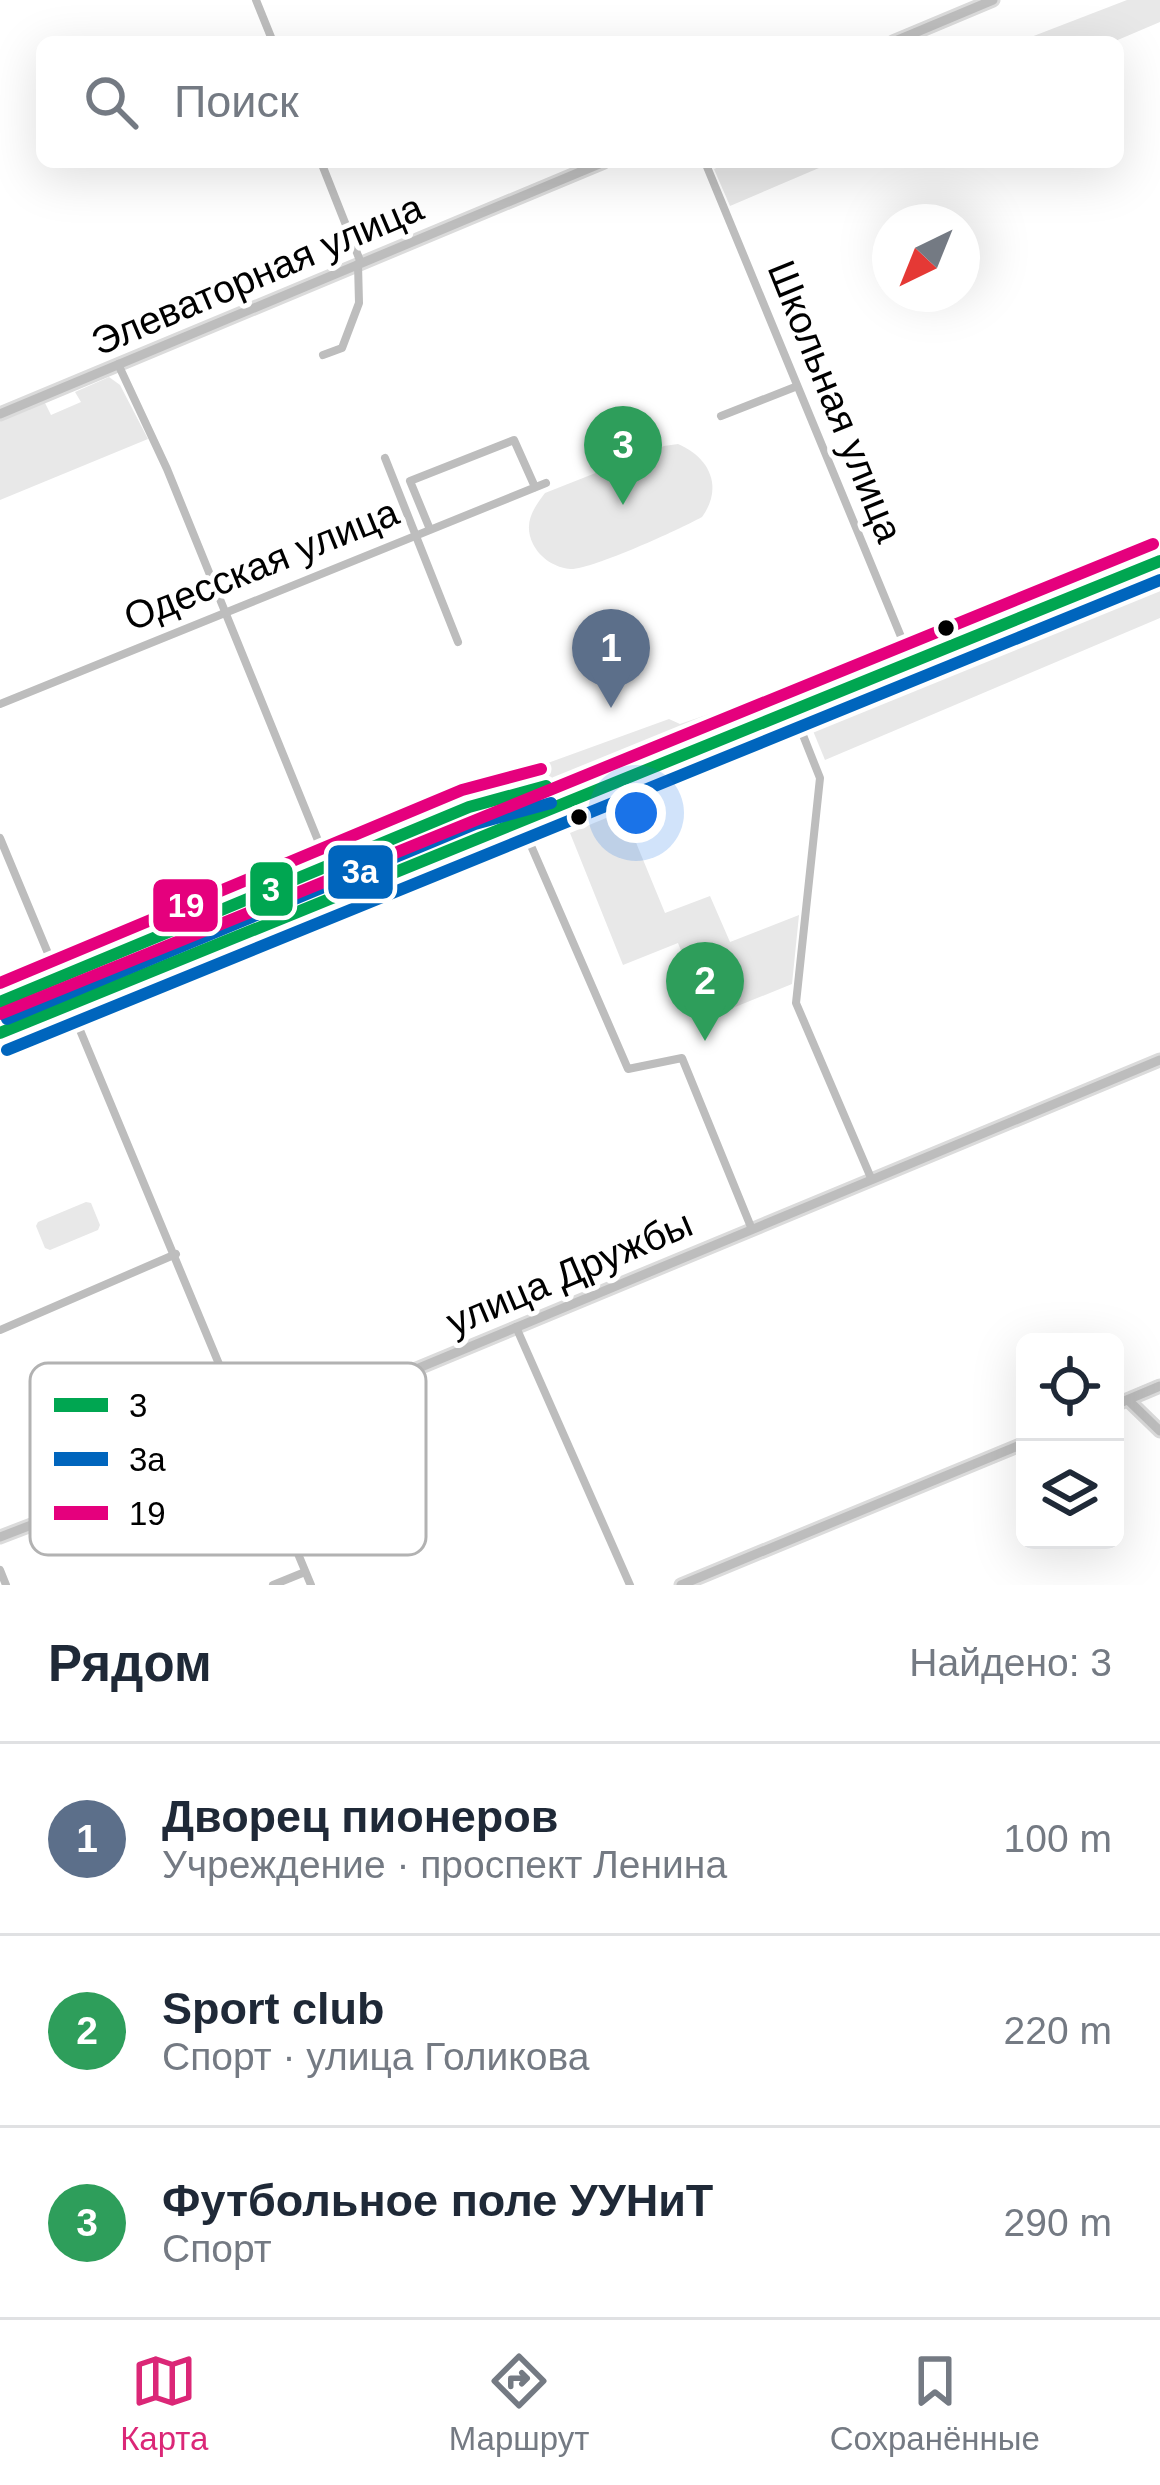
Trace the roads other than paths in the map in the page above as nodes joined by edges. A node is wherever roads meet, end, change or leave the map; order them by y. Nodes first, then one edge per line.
1 (256, 0) edge
2 (993, 0) edge
3 (271, 36) edge
4 (906, 36) edge
5 (323, 168) edge
6 (590, 168) edge
7 (707, 168) edge
8 (360, 263) junction
9 (323, 355) dead end
10 (118, 364) junction
11 (795, 387) junction
12 (0, 414) edge
13 (721, 416) dead end
14 (386, 458) dead end
15 (546, 483) dead end
16 (535, 487) junction
17 (429, 527) junction
18 (416, 532) junction
19 (1160, 556) edge
20 (223, 611) junction
21 (458, 642) dead end
22 (910, 658) junction
23 (0, 704) edge
24 (792, 708) junction
25 (509, 795) junction
26 (519, 818) junction
27 (0, 838) edge
28 (328, 866) junction
29 (59, 978) junction
30 (0, 1002) edge
31 (70, 1004) junction
32 (0, 1034) edge
33 (1160, 1060) edge
34 (871, 1178) junction
35 (751, 1227) junction
36 (176, 1254) junction
37 (515, 1327) junction
38 (0, 1330) edge
39 (219, 1363) edge
40 (426, 1364) edge
41 (1160, 1386) edge
42 (1128, 1400) junction
43 (1124, 1402) edge
44 (1160, 1431) edge
45 (1016, 1447) edge
46 (30, 1525) edge
47 (0, 1537) edge
48 (298, 1555) edge
49 (0, 1570) edge
50 (305, 1572) junction
51 (6, 1585) edge
52 (273, 1585) edge
53 (311, 1585) edge
54 (630, 1585) edge
55 (681, 1585) edge

1 - 3 street
2 - 4 main road
5 - 8 street
6 - 8 main road, Элеваторная улица
7 - 11 street, Школьная улица
8 - 9 street
8 - 10 main road, Элеваторная улица
10 - 12 main road, Элеваторная улица
10 - 20 street
11 - 13 street
11 - 22 street, Школьная улица
14 - 18 street
15 - 16 street, Одесская улица
16 - 17 street, Одесская улица
16 - 17 street
17 - 18 street, Одесская улица
18 - 20 street, Одесская улица
18 - 21 street
19 - 22 main road
20 - 23 street, Одесская улица
20 - 28 street
22 - 24 main road
24 - 25 main road
24 - 26 main road
24 - 34 street
25 - 26 street
25 - 28 main road
26 - 31 main road
26 - 35 street
27 - 29 street
28 - 29 main road
29 - 30 main road
29 - 31 street
31 - 32 main road
31 - 36 street
33 - 34 main road, улица Дружбы
34 - 35 main road, улица Дружбы
35 - 37 main road, улица Дружбы
36 - 38 street
36 - 39 street
37 - 40 main road, улица Дружбы
37 - 54 street
41 - 42 main road
42 - 43 main road
42 - 44 main road
45 - 55 main road
46 - 47 main road, улица Дружбы
48 - 50 street
49 - 51 street
50 - 52 street
50 - 53 street

